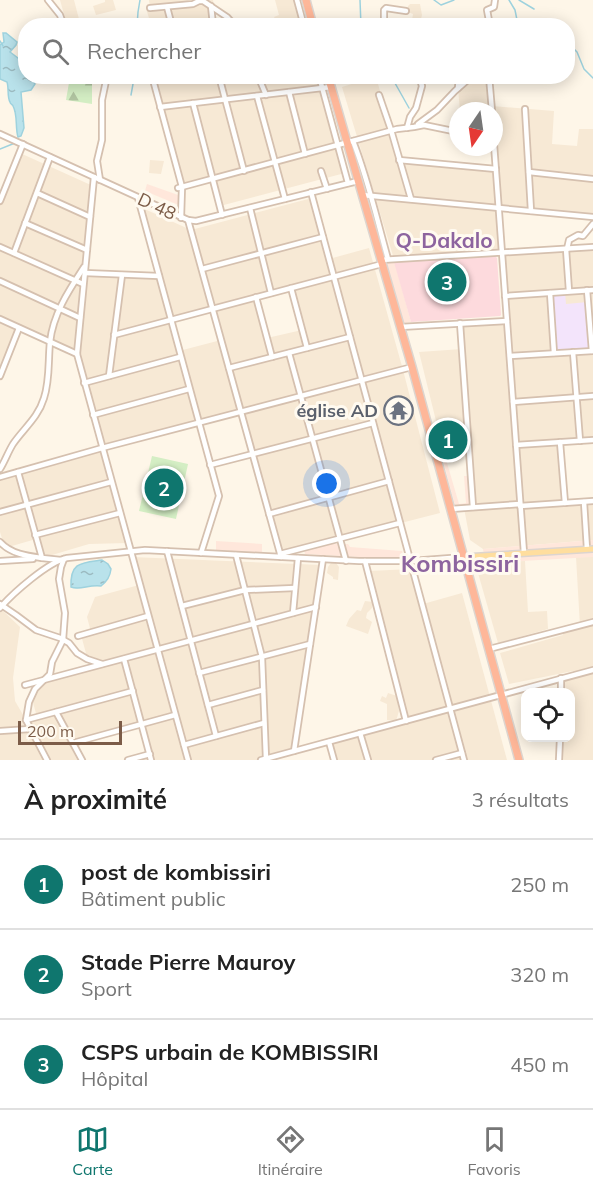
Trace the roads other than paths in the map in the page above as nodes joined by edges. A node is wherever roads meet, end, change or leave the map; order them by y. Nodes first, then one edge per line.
1 (48, 0) edge
2 (297, 0) edge
3 (306, 0) edge
4 (495, 0) edge
5 (211, 6) junction
6 (167, 7) junction
7 (150, 8) dead end
8 (406, 11) dead end
9 (61, 18) edge
10 (170, 18) edge
11 (212, 18) edge
12 (228, 18) edge
13 (302, 18) edge
14 (311, 18) edge
15 (384, 18) edge
16 (488, 18) edge
17 (105, 84) edge
18 (154, 84) edge
19 (221, 84) edge
20 (261, 84) edge
21 (321, 84) edge
22 (330, 84) edge
23 (421, 84) edge
24 (458, 84) edge
25 (463, 84) edge
26 (490, 84) edge
27 (331, 87) junction
28 (322, 88) junction
29 (458, 88) junction
30 (289, 92) junction
31 (266, 95) junction
32 (379, 95) dead end
33 (256, 96) junction
34 (225, 99) junction
35 (491, 102) edge
36 (193, 103) junction
37 (160, 107) junction
38 (525, 109) dead end
39 (407, 128) junction
40 (414, 128) junction
41 (391, 130) junction
42 (449, 130) edge
43 (0, 134) edge
44 (18, 142) junction
45 (350, 142) junction
46 (338, 145) junction
47 (305, 154) junction
48 (495, 156) edge
49 (50, 157) junction
50 (399, 160) junction
51 (275, 162) junction
52 (496, 169) junction
53 (244, 171) junction
54 (321, 171) dead end
55 (529, 172) junction
56 (94, 177) junction
57 (213, 179) junction
58 (593, 179) edge
59 (100, 180) junction
60 (358, 181) junction
61 (348, 183) junction
62 (180, 188) junction
63 (327, 189) junction
64 (311, 192) junction
65 (37, 193) junction
66 (362, 195) junction
67 (371, 195) junction
68 (138, 198) junction
69 (285, 199) junction
70 (411, 199) junction
71 (0, 201) edge
72 (250, 208) junction
73 (499, 208) junction
74 (531, 211) junction
75 (222, 214) junction
76 (90, 217) junction
77 (593, 217) edge
78 (181, 218) junction
79 (188, 220) junction
80 (25, 223) junction
81 (593, 224) edge
82 (323, 237) junction
83 (0, 247) edge
84 (593, 247) edge
85 (566, 249) junction
86 (87, 250) junction
87 (14, 253) junction
88 (261, 253) junction
89 (502, 253) junction
90 (384, 261) junction
91 (85, 265) junction
92 (202, 269) junction
93 (85, 273) junction
94 (122, 274) junction
95 (159, 276) junction
96 (334, 277) junction
97 (75, 280) junction
98 (0, 281) edge
99 (83, 284) junction
100 (291, 288) junction
101 (587, 290) junction
102 (593, 290) edge
103 (569, 291) junction
104 (271, 293) junction
105 (550, 293) junction
106 (505, 296) junction
107 (256, 297) junction
108 (59, 308) junction
109 (213, 309) junction
110 (80, 318) junction
111 (0, 319) edge
112 (171, 320) junction
113 (507, 321) junction
114 (460, 323) junction
115 (400, 327) junction
116 (19, 328) junction
117 (114, 335) junction
118 (350, 337) junction
119 (50, 342) junction
120 (307, 348) junction
121 (592, 351) edge
122 (573, 352) junction
123 (289, 353) junction
124 (554, 353) junction
125 (76, 354) junction
126 (510, 356) junction
127 (0, 357) edge
128 (180, 357) junction
129 (272, 357) junction
130 (6, 360) junction
131 (412, 367) junction
132 (229, 368) junction
133 (0, 376) edge
134 (109, 376) junction
135 (362, 380) junction
136 (84, 383) junction
137 (189, 389) junction
138 (301, 396) junction
139 (593, 396) edge
140 (576, 397) junction
141 (513, 402) junction
142 (241, 412) junction
143 (93, 415) junction
144 (198, 423) junction
145 (373, 423) junction
146 (312, 439) junction
147 (593, 440) edge
148 (579, 441) junction
149 (560, 442) junction
150 (516, 445) junction
151 (102, 448) junction
152 (253, 454) junction
153 (210, 465) junction
154 (0, 468) edge
155 (18, 472) junction
156 (0, 477) edge
157 (111, 482) junction
158 (389, 482) junction
159 (329, 498) junction
160 (593, 501) edge
161 (584, 502) junction
162 (565, 503) junction
163 (27, 504) junction
164 (520, 505) junction
165 (473, 507) junction
166 (452, 509) junction
167 (0, 512) edge
168 (120, 513) junction
169 (269, 514) junction
170 (400, 523) junction
171 (36, 535) junction
172 (340, 538) junction
173 (0, 542) edge
174 (590, 549) edge
175 (130, 552) junction
176 (167, 552) junction
177 (201, 553) junction
178 (524, 553) junction
179 (236, 555) junction
180 (281, 556) junction
181 (464, 557) junction
182 (42, 558) junction
183 (298, 558) junction
184 (62, 559) junction
185 (322, 560) junction
186 (0, 561) edge
187 (346, 561) junction
188 (365, 561) junction
189 (411, 561) junction
190 (295, 588) junction
191 (245, 590) junction
192 (1, 606) edge
193 (182, 606) junction
194 (315, 607) junction
195 (293, 613) junction
196 (148, 616) junction
197 (593, 622) edge
198 (254, 624) junction
199 (78, 636) dead end
200 (63, 640) junction
201 (191, 641) junction
202 (310, 644) junction
203 (489, 649) junction
204 (157, 650) junction
205 (262, 657) junction
206 (124, 659) junction
207 (104, 664) junction
208 (593, 670) edge
209 (200, 673) junction
210 (561, 678) junction
211 (44, 681) junction
212 (26, 686) dead end
213 (561, 688) edge
214 (263, 690) junction
215 (133, 691) junction
216 (502, 695) junction
217 (208, 705) junction
218 (451, 709) junction
219 (56, 712) junction
220 (175, 715) junction
221 (26, 720) junction
222 (406, 721) junction
223 (264, 723) junction
224 (142, 724) junction
225 (30, 729) junction
226 (0, 731) edge
227 (360, 733) junction
228 (216, 736) junction
229 (329, 742) junction
230 (560, 742) edge
231 (73, 743) junction
232 (184, 745) junction
233 (294, 751) junction
234 (462, 753) junction
235 (151, 757) edge
236 (47, 760) edge
237 (82, 760) edge
238 (128, 760) edge
239 (188, 760) edge
240 (264, 760) edge
241 (334, 760) edge
242 (368, 760) edge
243 (436, 760) edge
244 (464, 760) edge
245 (519, 760) edge
246 (559, 760) edge

1 - 9 street
2 - 13 street
3 - 14 highway
4 - 16 street
5 - 6 street
5 - 11 street
5 - 12 street
6 - 7 street
6 - 10 street
8 - 15 street
17 - 59 street
18 - 37 street
19 - 34 street
20 - 31 street
21 - 28 street
22 - 27 highway
23 - 39 street
24 - 29 street
25 - 29 street
26 - 35 street
27 - 28 street
27 - 45 highway
28 - 30 street
28 - 46 street
29 - 40 street
30 - 31 street
30 - 47 street
31 - 33 street
32 - 41 street
33 - 34 street
33 - 51 street
34 - 36 street
34 - 53 street
36 - 37 street
36 - 57 street
37 - 62 street
38 - 55 street
39 - 40 street
39 - 41 street
40 - 42 street
41 - 45 street
41 - 50 street
43 - 44 street, D 48
44 - 49 street, D 48
44 - 71 street
45 - 46 street
45 - 60 highway
45 - 67 street
46 - 47 street
46 - 61 street
47 - 51 street
48 - 52 street
49 - 56 street, D 48
49 - 65 street
50 - 52 street
50 - 70 street
51 - 53 street
51 - 69 street
52 - 73 street
53 - 57 street
54 - 63 street
55 - 58 street
55 - 74 street
56 - 59 street, D 48
56 - 76 street
57 - 62 street
57 - 75 street
59 - 68 street, D 48
60 - 61 street, D 48
60 - 66 highway
61 - 63 street, D 48
62 - 78 street
63 - 64 street, D 48
64 - 69 street, D 48
64 - 82 street
65 - 76 street
65 - 80 street
66 - 67 street
66 - 90 highway
67 - 70 street
67 - 90 street
68 - 78 street, D 48
68 - 95 street
69 - 72 street, D 48
70 - 73 street
72 - 75 street, D 48
72 - 88 street
73 - 74 street
73 - 89 street
74 - 77 street
75 - 79 street, D 48
76 - 86 street
78 - 79 street, D 48
79 - 92 street
80 - 86 street
80 - 87 street
81 - 85 street
82 - 88 street
82 - 96 street
83 - 87 street
84 - 85 street
85 - 89 street
85 - 103 street
86 - 91 street
87 - 97 street
88 - 92 street
88 - 104 street
89 - 90 street
89 - 106 street
90 - 96 street
90 - 115 highway
91 - 93 street
91 - 97 street
92 - 109 street
93 - 94 street
93 - 99 street
94 - 95 street
94 - 117 street
95 - 112 street
96 - 100 street
96 - 118 street
97 - 99 street
97 - 108 street
98 - 108 street
99 - 110 street
100 - 104 street
100 - 120 street
101 - 102 street
101 - 103 street
101 - 121 street
103 - 105 street
104 - 107 street
105 - 106 street
105 - 124 street
106 - 113 street
107 - 109 street
107 - 129 street
108 - 110 street
108 - 119 street
109 - 112 street
109 - 132 street
110 - 125 street
111 - 116 street
112 - 117 street
112 - 128 street
113 - 114 street
113 - 126 street
114 - 115 street
114 - 165 street
115 - 131 highway
116 - 119 street
116 - 130 street
117 - 134 street
118 - 120 street
118 - 135 street
119 - 125 street
119 - 154 street
120 - 123 street
121 - 122 street
122 - 124 street
122 - 140 street
123 - 129 street
123 - 138 street
124 - 126 street
125 - 136 street
126 - 141 street
127 - 130 street
128 - 134 street
128 - 137 street
129 - 132 street
130 - 133 street
131 - 135 street
131 - 166 highway
132 - 142 street
134 - 136 street
135 - 138 street
135 - 145 street
136 - 143 street
137 - 143 street
137 - 144 street
138 - 142 street
138 - 146 street
139 - 140 street
140 - 141 street
140 - 148 street
141 - 150 street
142 - 144 street
142 - 152 street
143 - 151 street
144 - 151 street
144 - 153 street
145 - 146 street
145 - 158 street
146 - 152 street
146 - 159 street
147 - 148 street
148 - 149 street
149 - 150 street
149 - 162 street
150 - 164 street
151 - 155 street
151 - 157 street
152 - 153 street
152 - 169 street
153 - 177 street
155 - 156 street
155 - 163 street
157 - 163 street
157 - 168 street
158 - 159 street
158 - 170 street
159 - 169 street
159 - 172 street
160 - 161 street
161 - 162 street
161 - 174 street
162 - 164 street
163 - 167 street
163 - 171 street
164 - 165 street
164 - 178 street
165 - 166 street
166 - 181 highway
168 - 171 street
168 - 175 street
169 - 180 street
170 - 172 street
170 - 189 street
171 - 182 street
172 - 180 street
172 - 187 street
173 - 182 street
174 - 178 main road
175 - 176 street
175 - 184 street
175 - 196 street
176 - 177 street
176 - 193 street
177 - 179 street
178 - 181 main road
179 - 180 street
179 - 191 street
180 - 183 street
181 - 189 street
181 - 203 highway
182 - 184 street
182 - 186 street
183 - 185 street
183 - 190 street
184 - 192 street
184 - 200 street
185 - 187 street
185 - 194 street
187 - 188 street
188 - 189 street
188 - 222 street
189 - 218 street
190 - 191 street
190 - 195 street
191 - 193 street
191 - 198 street
192 - 200 street
193 - 201 street
194 - 195 street
194 - 202 street
195 - 198 street
196 - 199 street
196 - 204 street
197 - 203 street
198 - 201 street
198 - 205 street
200 - 207 street
200 - 211 street
201 - 204 street
201 - 209 street
202 - 205 street
202 - 233 street
203 - 216 highway
204 - 206 street
204 - 220 street
205 - 209 street
205 - 214 street
206 - 207 street
206 - 215 street
207 - 211 street
208 - 210 street
209 - 217 street
210 - 213 street
210 - 216 street
211 - 212 street
211 - 221 street
214 - 217 street
214 - 223 street
215 - 219 street
215 - 224 street
216 - 218 street
216 - 245 highway
217 - 228 street
218 - 222 street
218 - 234 street
219 - 221 street
219 - 231 street
220 - 224 street
220 - 232 street
221 - 225 street
222 - 227 street
223 - 228 street
223 - 240 street
224 - 231 street
224 - 235 street
225 - 226 street
225 - 236 street
227 - 229 street
227 - 242 street
228 - 232 street
229 - 233 street
229 - 241 street
230 - 246 street
231 - 237 street
232 - 239 street
233 - 240 street
234 - 243 street
234 - 244 street
235 - 238 street

